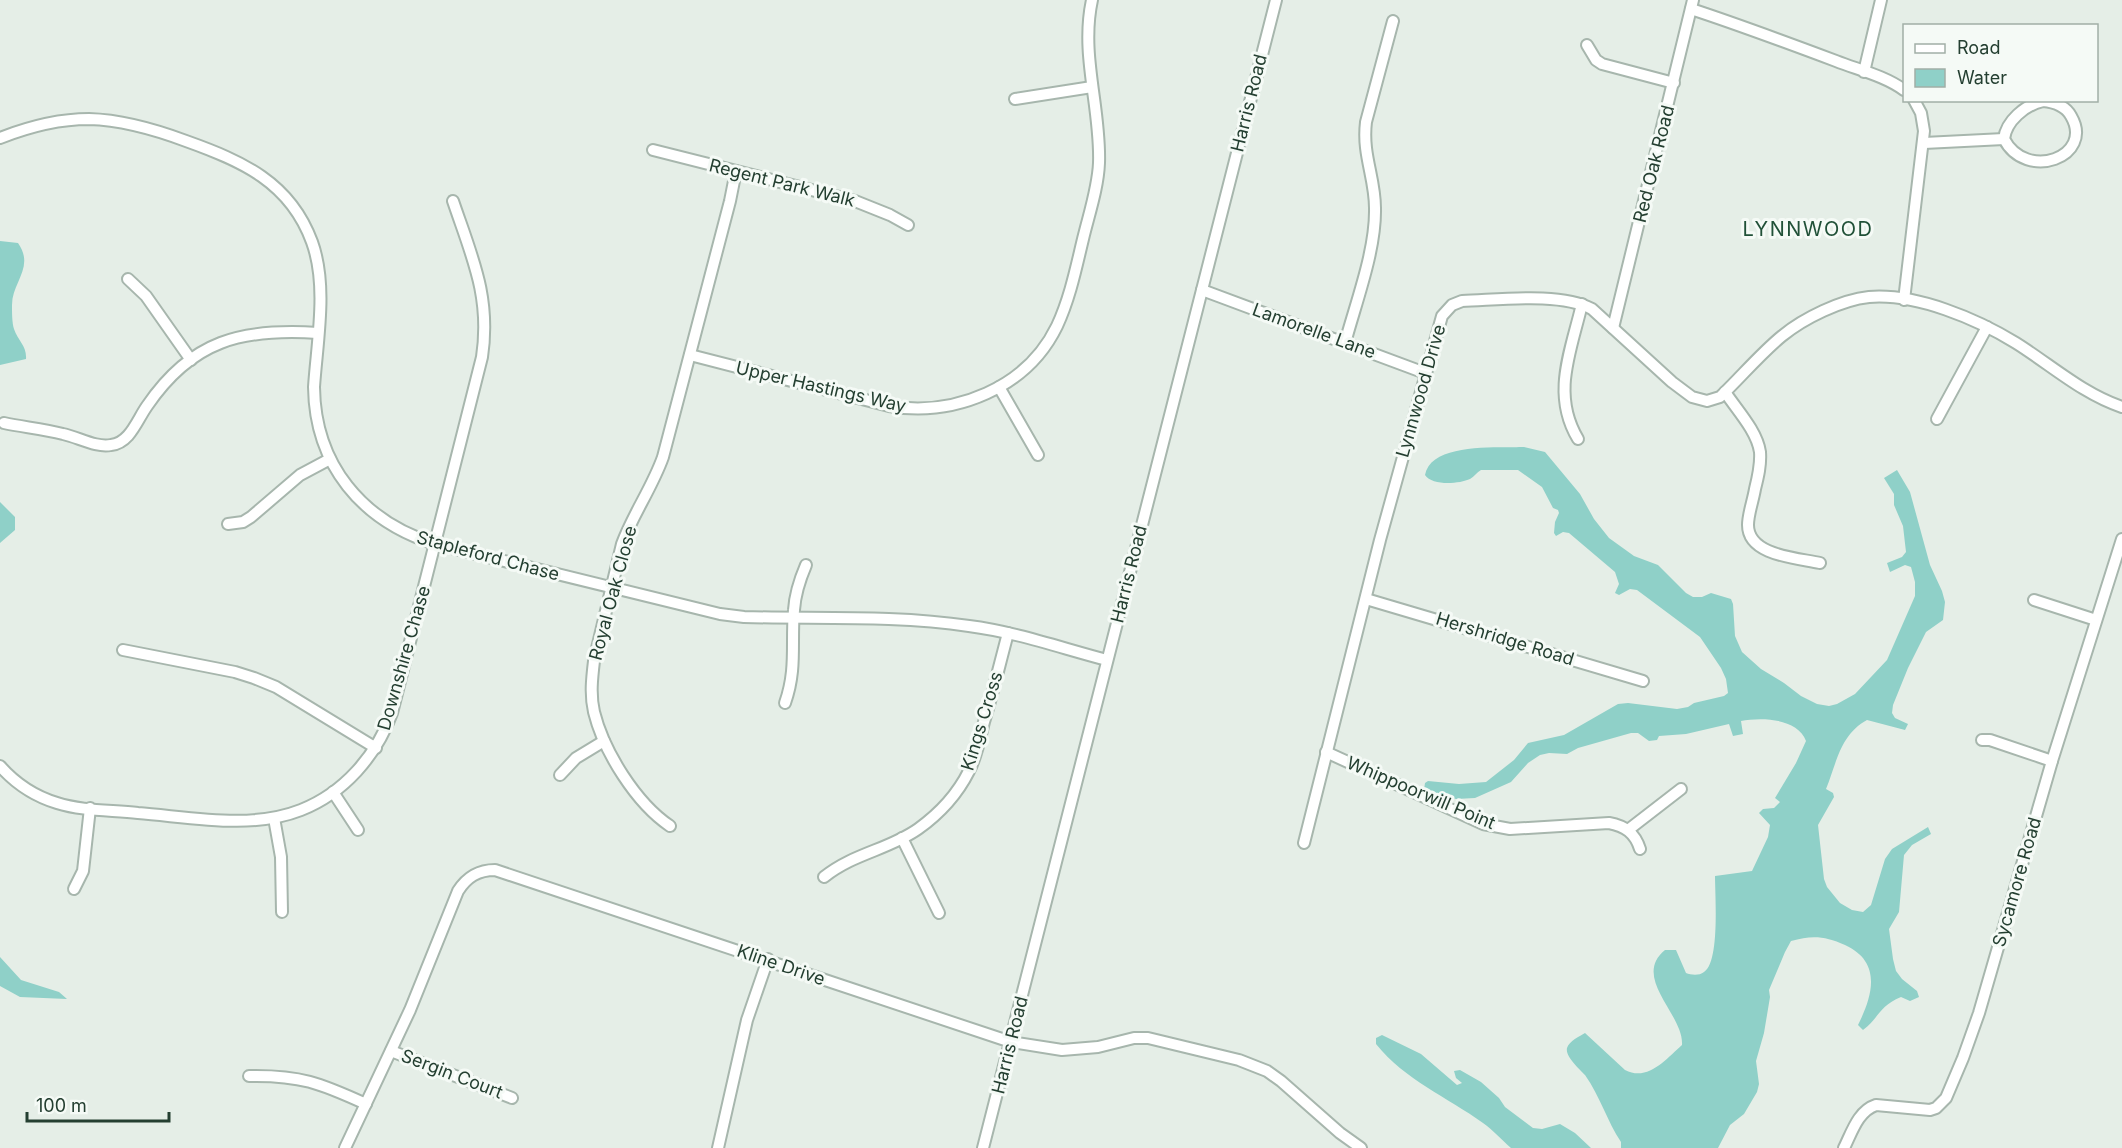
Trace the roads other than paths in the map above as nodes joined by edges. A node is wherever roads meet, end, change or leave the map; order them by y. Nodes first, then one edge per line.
1 (1092, 0) edge
2 (1276, 0) edge
3 (1881, 0) edge
4 (1692, 4) edge
5 (1393, 21) dead end
6 (1587, 45) dead end
7 (1864, 72) junction
8 (1674, 83) junction
9 (1092, 87) junction
10 (1903, 89) edge
11 (1015, 99) dead end
12 (1915, 102) edge
13 (2042, 102) edge
14 (2052, 102) edge
15 (0, 138) edge
16 (2004, 139) junction
17 (1924, 143) junction
18 (653, 150) dead end
19 (736, 171) junction
20 (453, 201) dead end
21 (908, 225) dead end
22 (128, 279) dead end
23 (1202, 290) junction
24 (1904, 300) junction
25 (1582, 304) junction
26 (1987, 327) junction
27 (1613, 328) junction
28 (318, 333) junction
29 (1345, 343) junction
30 (690, 356) junction
31 (191, 360) junction
32 (1425, 373) junction
33 (999, 387) junction
34 (1725, 392) junction
35 (2122, 407) edge
36 (1937, 419) dead end
37 (4, 423) dead end
38 (1578, 439) dead end
39 (1038, 454) dead end
40 (330, 459) junction
41 (228, 524) dead end
42 (2122, 539) edge
43 (435, 544) junction
44 (1820, 563) dead end
45 (806, 565) dead end
46 (611, 589) junction
47 (1366, 598) junction
48 (2034, 600) dead end
49 (793, 618) junction
50 (2096, 620) junction
51 (1008, 633) junction
52 (123, 650) dead end
53 (1107, 660) junction
54 (1643, 681) dead end
55 (785, 703) dead end
56 (1982, 740) dead end
57 (604, 741) junction
58 (376, 748) junction
59 (1326, 752) junction
60 (2052, 761) junction
61 (0, 766) edge
62 (560, 775) dead end
63 (1681, 789) dead end
64 (333, 792) junction
65 (90, 808) junction
66 (274, 818) junction
67 (670, 826) dead end
68 (358, 830) dead end
69 (1628, 830) junction
70 (902, 838) junction
71 (1304, 843) dead end
72 (1640, 849) dead end
73 (824, 877) dead end
74 (74, 890) dead end
75 (282, 912) dead end
76 (939, 913) dead end
77 (768, 959) junction
78 (1011, 1041) junction
79 (391, 1051) junction
80 (249, 1076) dead end
81 (512, 1098) dead end
82 (366, 1104) junction
83 (345, 1148) edge
84 (718, 1148) edge
85 (983, 1148) edge
86 (1361, 1148) edge
87 (1844, 1148) edge

1 - 9 street, Upper Hastings Way
2 - 23 street, Harris Road
3 - 7 street
4 - 7 street
4 - 8 street, Red Oak Road
5 - 29 street
6 - 8 street
7 - 10 street
8 - 27 street, Red Oak Road
9 - 11 street
9 - 33 street, Upper Hastings Way
12 - 17 street
13 - 16 street
14 - 16 street
15 - 28 street, Stapleford Chase
16 - 17 street
17 - 24 street
18 - 19 street, Regent Park Walk
19 - 21 street, Regent Park Walk
19 - 30 street, Royal Oak Close
20 - 43 street, Downshire Chase
22 - 31 street
23 - 29 street, Lamorelle Lane
23 - 53 street, Harris Road
24 - 26 street
24 - 34 street
25 - 27 street, Lynnwood Drive
25 - 32 street, Lynnwood Drive
25 - 38 street
26 - 35 street
26 - 36 street
27 - 34 street, Lynnwood Drive
28 - 31 street
28 - 40 street, Stapleford Chase
29 - 32 street, Lamorelle Lane
30 - 33 street, Upper Hastings Way
30 - 46 street, Royal Oak Close
31 - 37 street
32 - 47 street, Lynnwood Drive
33 - 39 street
34 - 44 street
40 - 41 street
40 - 43 street, Stapleford Chase
42 - 50 street, Sycamore Road
43 - 46 street, Stapleford Chase
43 - 58 street, Downshire Chase
45 - 49 street
46 - 49 street, Stapleford Chase
46 - 57 street, Royal Oak Close
47 - 54 street, Hershridge Road
47 - 59 street, Lynnwood Drive
48 - 50 street
49 - 51 street, Stapleford Chase
49 - 55 street
50 - 60 street, Sycamore Road
51 - 53 street, Stapleford Chase
51 - 70 street, Kings Cross
52 - 58 street
53 - 78 street, Harris Road
56 - 60 street
57 - 62 street
57 - 67 street, Royal Oak Close
58 - 64 street, Downshire Chase
59 - 69 street, Whippoorwill Point
59 - 71 street, Lynnwood Drive
60 - 87 street, Sycamore Road
61 - 65 street, Downshire Chase
63 - 69 street
64 - 66 street, Downshire Chase
64 - 68 street
65 - 66 street, Downshire Chase
65 - 74 street
66 - 75 street
69 - 72 street
70 - 73 street, Kings Cross
70 - 76 street
77 - 78 street, Kline Drive
77 - 79 street, Kline Drive
77 - 84 street
78 - 85 street, Harris Road
78 - 86 street, Kline Drive
79 - 81 street, Sergin Court
79 - 82 street, Kline Drive
80 - 82 street
82 - 83 street, Kline Drive

